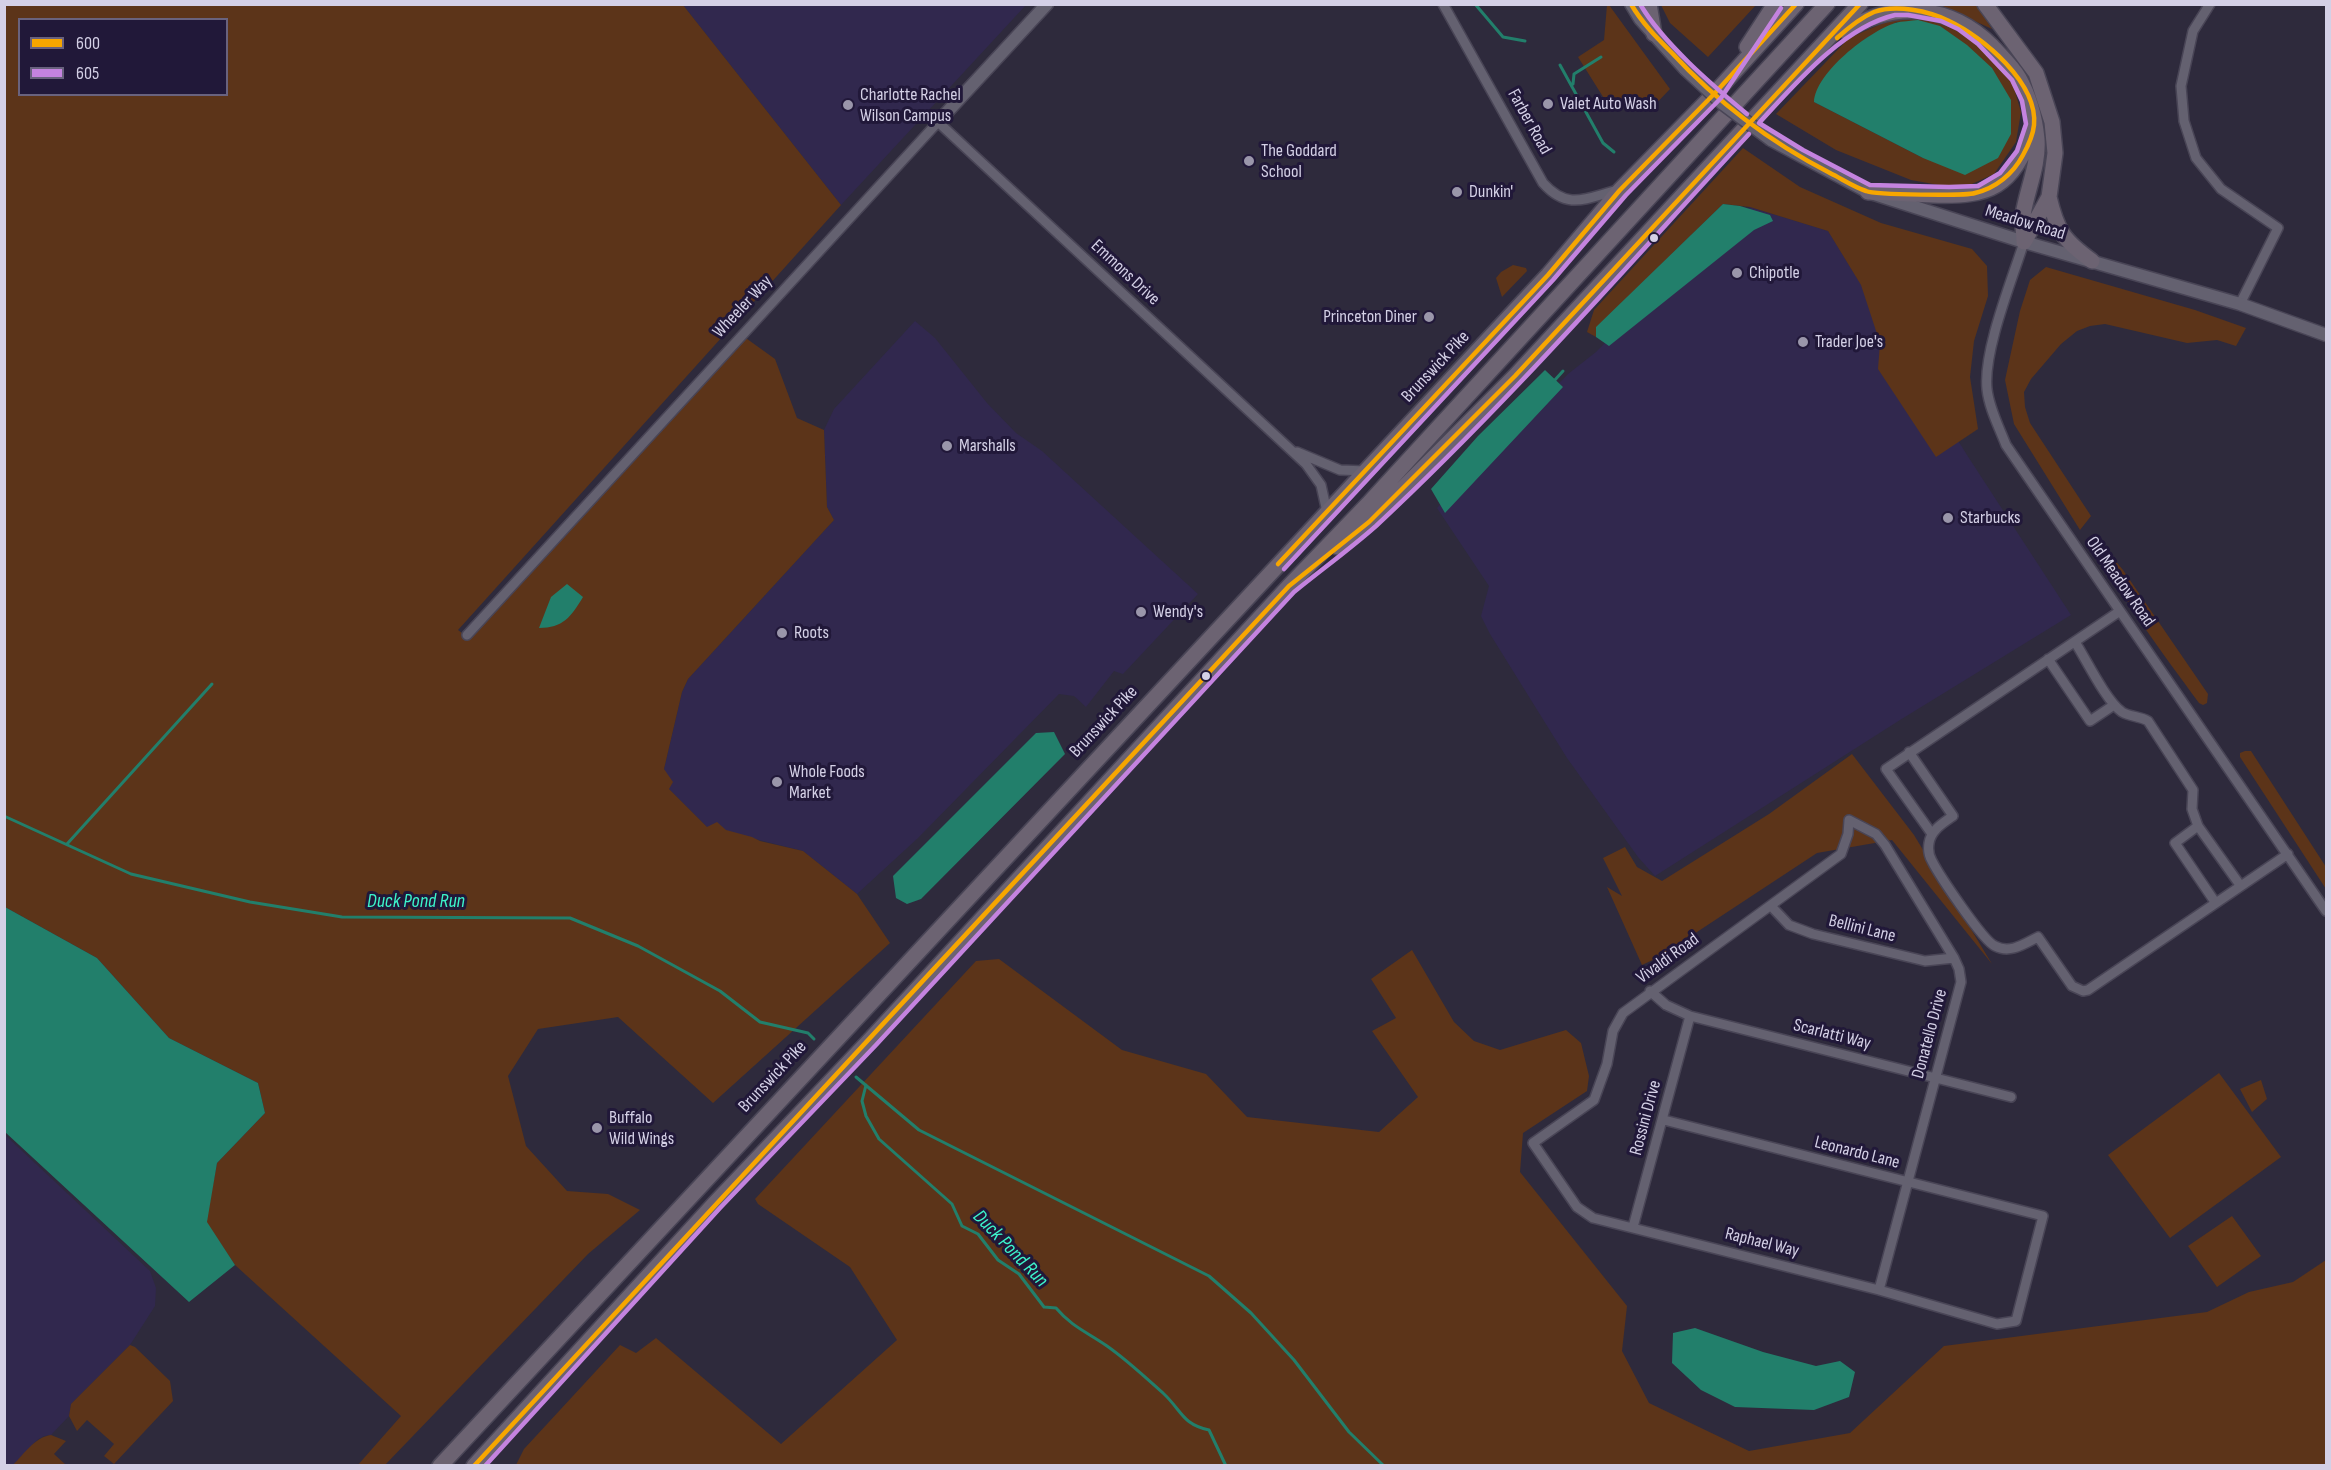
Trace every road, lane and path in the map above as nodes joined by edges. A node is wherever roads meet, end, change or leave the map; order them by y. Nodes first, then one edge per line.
1 (1047, 4) edge
2 (1443, 4) edge
3 (1631, 4) edge
4 (1650, 4) edge
5 (1776, 4) edge
6 (1796, 4) edge
7 (1827, 4) edge
8 (1860, 4) edge
9 (1985, 4) edge
10 (2210, 4) edge
11 (1654, 34) junction
12 (1801, 67) junction
13 (1715, 93) junction
14 (938, 122) junction
15 (2034, 125) junction
16 (1620, 190) junction
17 (1868, 192) junction
18 (2049, 197) junction
19 (2024, 242) junction
20 (2092, 261) junction
21 (2240, 304) junction
22 (2326, 335) edge
23 (1290, 448) junction
24 (1366, 471) junction
25 (1327, 512) junction
26 (1289, 586) junction
27 (2120, 611) junction
28 (467, 635) dead end
29 (2075, 642) junction
30 (2048, 659) junction
31 (2114, 705) junction
32 (1909, 752) junction
33 (1849, 820) joint
34 (2198, 826) junction
35 (1932, 834) junction
36 (2288, 854) junction
37 (2240, 885) junction
38 (2215, 902) junction
39 (1770, 906) junction
40 (2326, 911) edge
41 (1954, 958) junction
42 (1650, 991) junction
43 (1690, 1016) junction
44 (1935, 1077) junction
45 (2012, 1097) dead end
46 (1664, 1120) junction
47 (1533, 1143) joint
48 (1908, 1183) junction
49 (1633, 1227) junction
50 (1879, 1290) junction
51 (2016, 1321) joint
52 (440, 1466) edge
53 (474, 1466) edge

1 - 14 street, Wheeler Way
2 - 16 street, Farber Road
3 - 11 street, Meadow Road
4 - 11 highway
5 - 13 highway
6 - 13 highway, Brunswick Pike
7 - 26 highway
8 - 12 highway
9 - 18 highway
10 - 21 street
11 - 17 street, Meadow Road, bridge
12 - 15 highway
12 - 26 highway
13 - 16 highway, Brunswick Pike
14 - 23 street, Emmons Drive
14 - 28 street, Wheeler Way
15 - 17 highway
15 - 19 highway
16 - 24 highway, Brunswick Pike
17 - 19 street, Meadow Road
18 - 19 highway
18 - 20 highway
19 - 20 street, Meadow Road
19 - 27 street, Old Meadow Road
20 - 21 street, Meadow Road
21 - 22 street, Meadow Road
23 - 24 street, Emmons Drive
23 - 25 street, Emmons Drive
24 - 25 highway, Brunswick Pike
25 - 52 highway, Brunswick Pike
26 - 53 highway
27 - 29 street
27 - 36 street, Old Meadow Road
29 - 30 street
29 - 31 street
30 - 31 street
30 - 32 street
31 - 34 street
32 - 35 street
32 - 35 street
33 - 39 street, Vivaldi Road
33 - 41 street, Donatello Drive
34 - 37 street
34 - 38 street
35 - 38 street
36 - 37 street
36 - 40 street, Old Meadow Road
37 - 38 street
39 - 41 street, Bellini Lane
39 - 42 street, Vivaldi Road
41 - 44 street, Donatello Drive
42 - 43 street, Scarlatti Way
42 - 47 street, Vivaldi Road
43 - 44 street, Scarlatti Way
43 - 46 street, Rossini Drive
44 - 45 street, Scarlatti Way
44 - 48 street, Donatello Drive
46 - 48 street, Leonardo Lane
46 - 49 street, Rossini Drive
47 - 49 street, Raphael Way
48 - 50 street, Donatello Drive
48 - 51 street, Leonardo Lane
49 - 50 street, Raphael Way
50 - 51 street, Raphael Way

